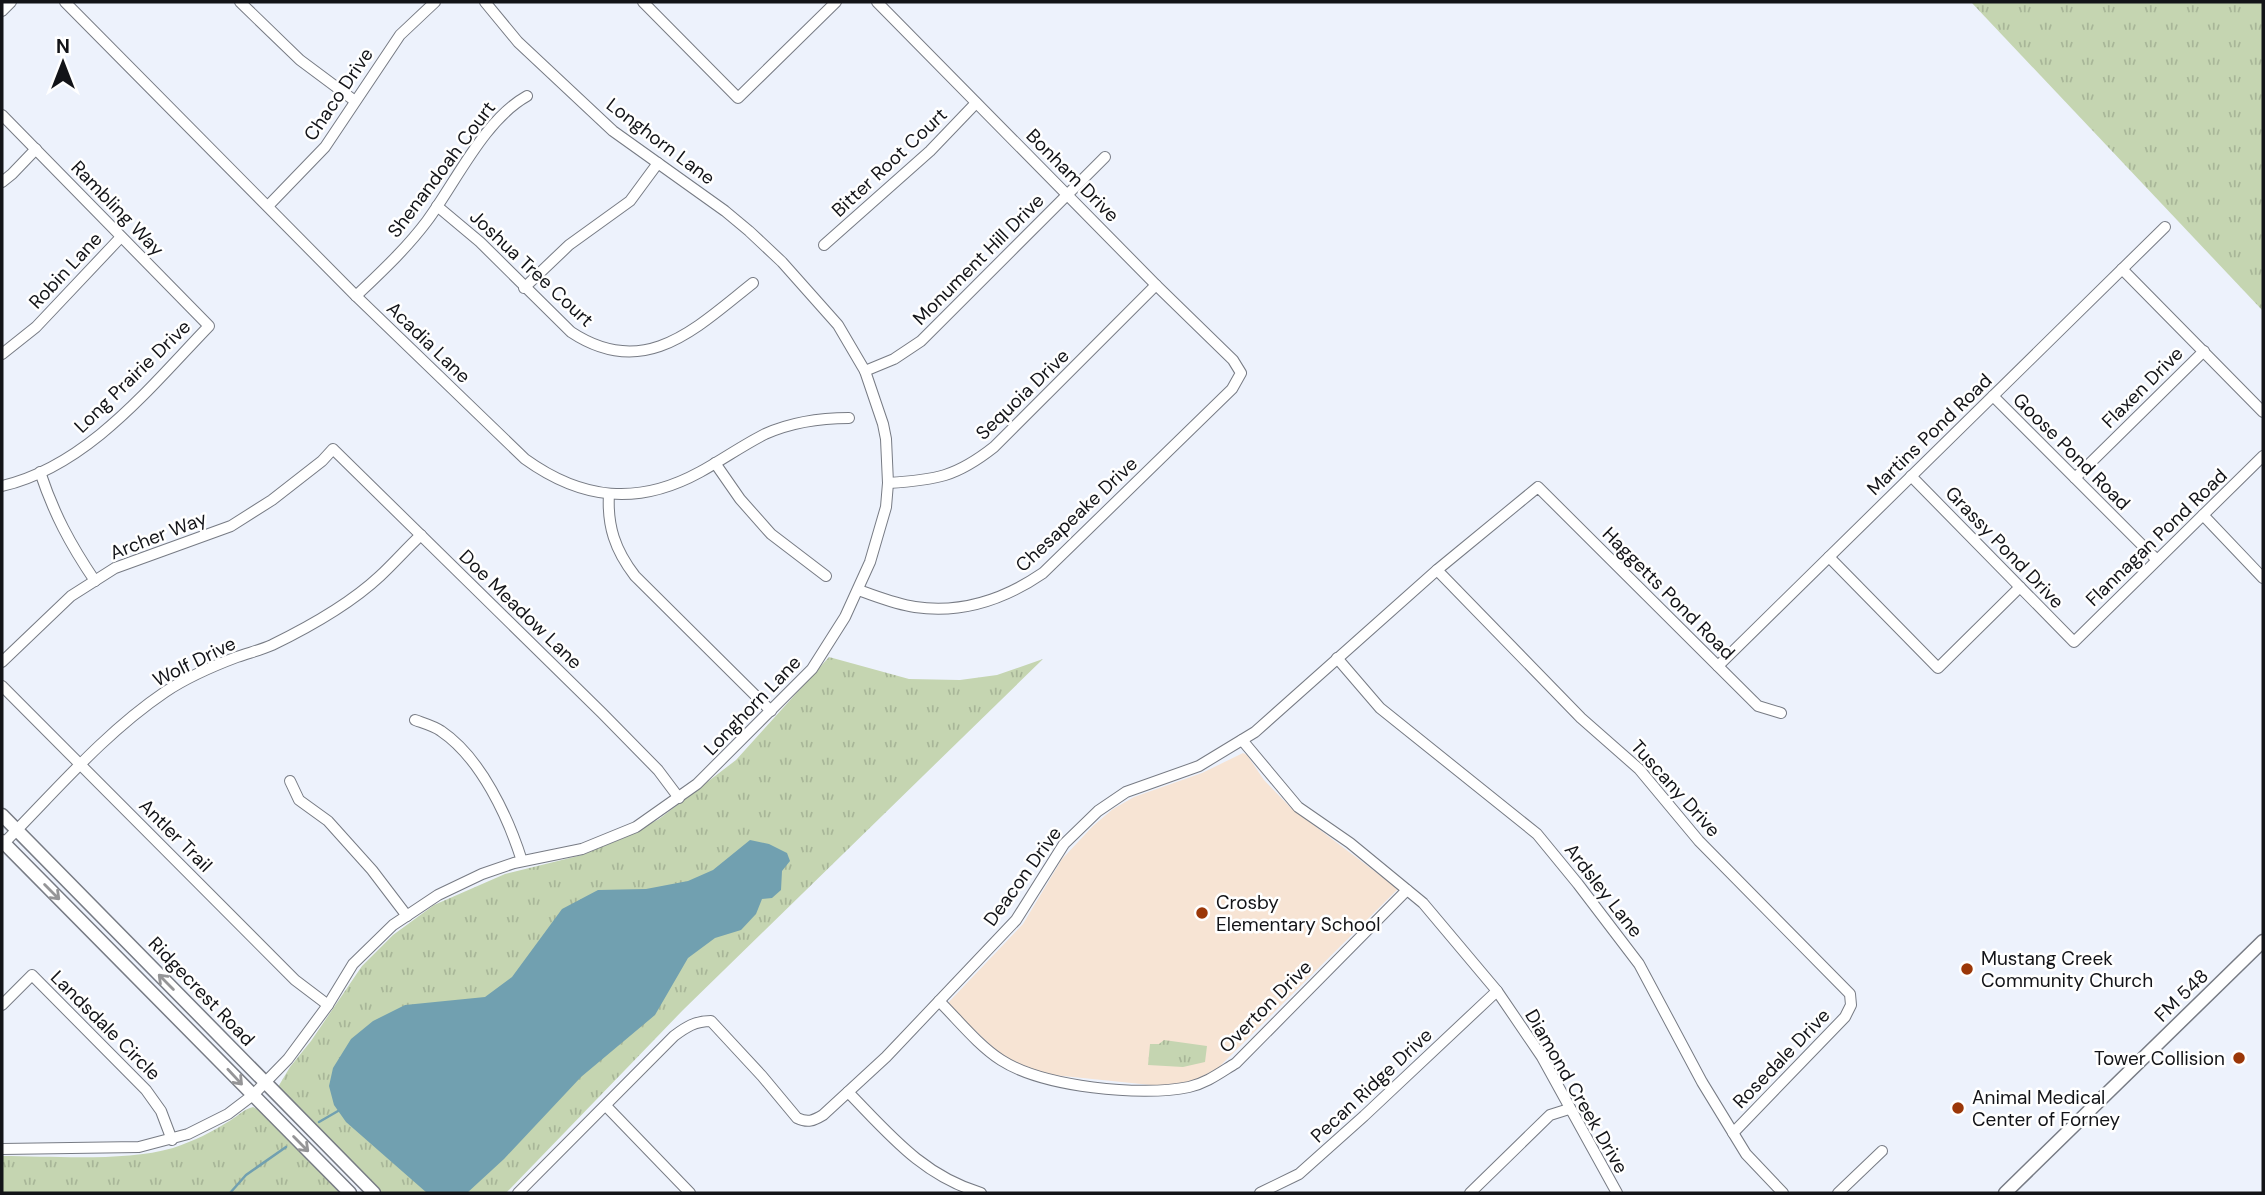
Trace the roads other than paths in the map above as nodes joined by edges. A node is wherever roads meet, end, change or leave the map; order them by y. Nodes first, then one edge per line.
1 (11, 2) edge
2 (65, 2) edge
3 (435, 2) edge
4 (485, 2) edge
5 (643, 2) edge
6 (836, 2) edge
7 (877, 2) edge
8 (243, 3) edge
9 (2, 11) edge
10 (527, 96) dead end
11 (355, 101) junction
12 (976, 103) junction
13 (2, 115) edge
14 (36, 149) junction
15 (1105, 157) dead end
16 (658, 163) junction
17 (2, 181) edge
18 (1069, 194) junction
19 (268, 206) junction
20 (437, 206) junction
21 (2165, 227) dead end
22 (121, 237) junction
23 (824, 245) dead end
24 (2122, 269) junction
25 (753, 283) dead end
26 (1156, 285) junction
27 (524, 288) junction
28 (356, 296) junction
29 (209, 326) joint
30 (2203, 351) junction
31 (2, 354) edge
32 (865, 371) junction
33 (1241, 373) joint
34 (1993, 396) junction
35 (2263, 412) edge
36 (849, 418) dead end
37 (333, 449) joint
38 (2263, 456) edge
39 (715, 463) junction
40 (40, 472) junction
41 (1911, 476) junction
42 (2075, 478) junction
43 (888, 483) junction
44 (2, 486) edge
45 (1538, 487) joint
46 (609, 494) junction
47 (2203, 515) junction
48 (421, 535) junction
49 (1829, 557) junction
50 (2157, 560) junction
51 (1437, 570) junction
52 (826, 576) dead end
53 (2263, 578) edge
54 (95, 581) junction
55 (2020, 587) junction
56 (858, 590) junction
57 (2074, 642) joint
58 (1336, 659) junction
59 (2, 662) edge
60 (1718, 666) junction
61 (2, 686) edge
62 (771, 711) junction
63 (1781, 713) dead end
64 (415, 720) dead end
65 (1242, 740) junction
66 (81, 764) junction
67 (290, 780) dead end
68 (679, 798) junction
69 (2, 815) edge
70 (17, 830) junction
71 (2, 843) edge
72 (522, 861) junction
73 (1407, 890) junction
74 (407, 916) junction
75 (2260, 950) edge
76 (1497, 991) junction
77 (939, 1001) junction
78 (2, 1005) edge
79 (1851, 1005) joint
80 (328, 1006) junction
81 (265, 1084) junction
82 (849, 1091) junction
83 (253, 1095) junction
84 (606, 1106) junction
85 (1570, 1109) junction
86 (1733, 1133) junction
87 (172, 1140) junction
88 (2, 1149) edge
89 (1882, 1151) dead end
90 (351, 1193) edge
91 (374, 1193) edge
92 (518, 1193) edge
93 (690, 1193) edge
94 (981, 1193) edge
95 (1260, 1193) edge
96 (1470, 1193) edge
97 (1617, 1193) edge
98 (1783, 1193) edge
99 (1838, 1193) edge
100 (2005, 1193) edge

1 - 9 street
2 - 19 street, Acadia Lane
3 - 11 street, Chaco Drive
4 - 16 street, Longhorn Lane
5 - 6 street
7 - 12 street, Bonham Drive
8 - 11 street
10 - 20 street, Shenandoah Court
11 - 19 street, Chaco Drive
12 - 18 street, Bonham Drive
12 - 23 street, Bitter Root Court
13 - 14 street, Rambling Way
14 - 17 street
14 - 22 street, Rambling Way
15 - 18 street, Monument Hill Drive
16 - 27 street
16 - 32 street, Longhorn Lane
18 - 26 street, Bonham Drive
18 - 32 street, Monument Hill Drive
19 - 28 street, Acadia Lane
20 - 27 street, Joshua Tree Court
20 - 28 street, Shenandoah Court
21 - 24 street, Martins Pond Road
22 - 29 street, Rambling Way
22 - 31 street, Robin Lane
24 - 30 street
24 - 34 street, Martins Pond Road
25 - 27 street, Joshua Tree Court
26 - 33 street, Bonham Drive
26 - 43 street, Sequoia Drive
28 - 46 street, Acadia Lane
29 - 40 street, Long Prairie Drive
30 - 35 street
30 - 42 street, Flaxen Drive
32 - 43 street, Longhorn Lane
33 - 56 street, Chesapeake Drive
34 - 41 street, Martins Pond Road
34 - 42 street, Goose Pond Road
36 - 39 street, Acadia Lane
37 - 48 street, Doe Meadow Lane
37 - 54 street, Archer Way
38 - 47 street, Flannagan Pond Road
39 - 46 street, Acadia Lane
39 - 52 street
40 - 44 street, Long Prairie Drive
40 - 54 street
41 - 49 street, Martins Pond Road
41 - 55 street, Grassy Pond Drive
42 - 50 street, Goose Pond Road
43 - 56 street, Longhorn Lane
45 - 51 street, Deacon Drive
45 - 60 street, Haggetts Pond Road
46 - 62 street
47 - 50 street, Flannagan Pond Road
47 - 53 street
48 - 66 street, Wolf Drive
48 - 68 street, Doe Meadow Lane
49 - 55 street
49 - 60 street, Martins Pond Road
50 - 57 street, Flannagan Pond Road
51 - 58 street, Deacon Drive
51 - 79 street, Tuscany Drive
54 - 59 street, Archer Way
55 - 57 street, Grassy Pond Drive
56 - 62 street, Longhorn Lane
58 - 65 street, Deacon Drive
58 - 86 street, Ardsley Lane
60 - 63 street, Haggetts Pond Road
61 - 66 street, Antler Trail
62 - 68 street, Longhorn Lane
64 - 72 street
65 - 73 street, Diamond Creek Drive
65 - 77 street, Deacon Drive
66 - 70 street, Wolf Drive
66 - 80 street, Antler Trail
67 - 74 street
68 - 72 street, Longhorn Lane
69 - 70 main road, Ridgecrest Road
70 - 71 street, Wolf Drive
81 -> 70 main road, Ridgecrest Road
71 -> 83 main road, Ridgecrest Road
72 - 74 street, Longhorn Lane
73 - 76 street, Diamond Creek Drive
73 - 77 street, Overton Drive
74 - 80 street, Longhorn Lane
75 - 100 main road, FM 548 / FM 548
76 - 85 street, Diamond Creek Drive
76 - 95 street, Pecan Ridge Drive
77 - 82 street, Deacon Drive
78 - 87 street, Landsdale Circle
79 - 86 street, Rosedale Drive
80 - 81 street, Longhorn Lane
81 - 83 street, Longhorn Lane
81 - 91 main road, Ridgecrest Road
82 - 84 street, Deacon Drive
82 - 94 street
83 - 87 street, Longhorn Lane
83 -> 90 main road, Ridgecrest Road
84 - 92 street, Deacon Drive
84 - 93 street
85 - 96 street
85 - 97 street, Diamond Creek Drive
86 - 98 street, Ardsley Lane
87 - 88 street, Longhorn Lane
89 - 99 street

